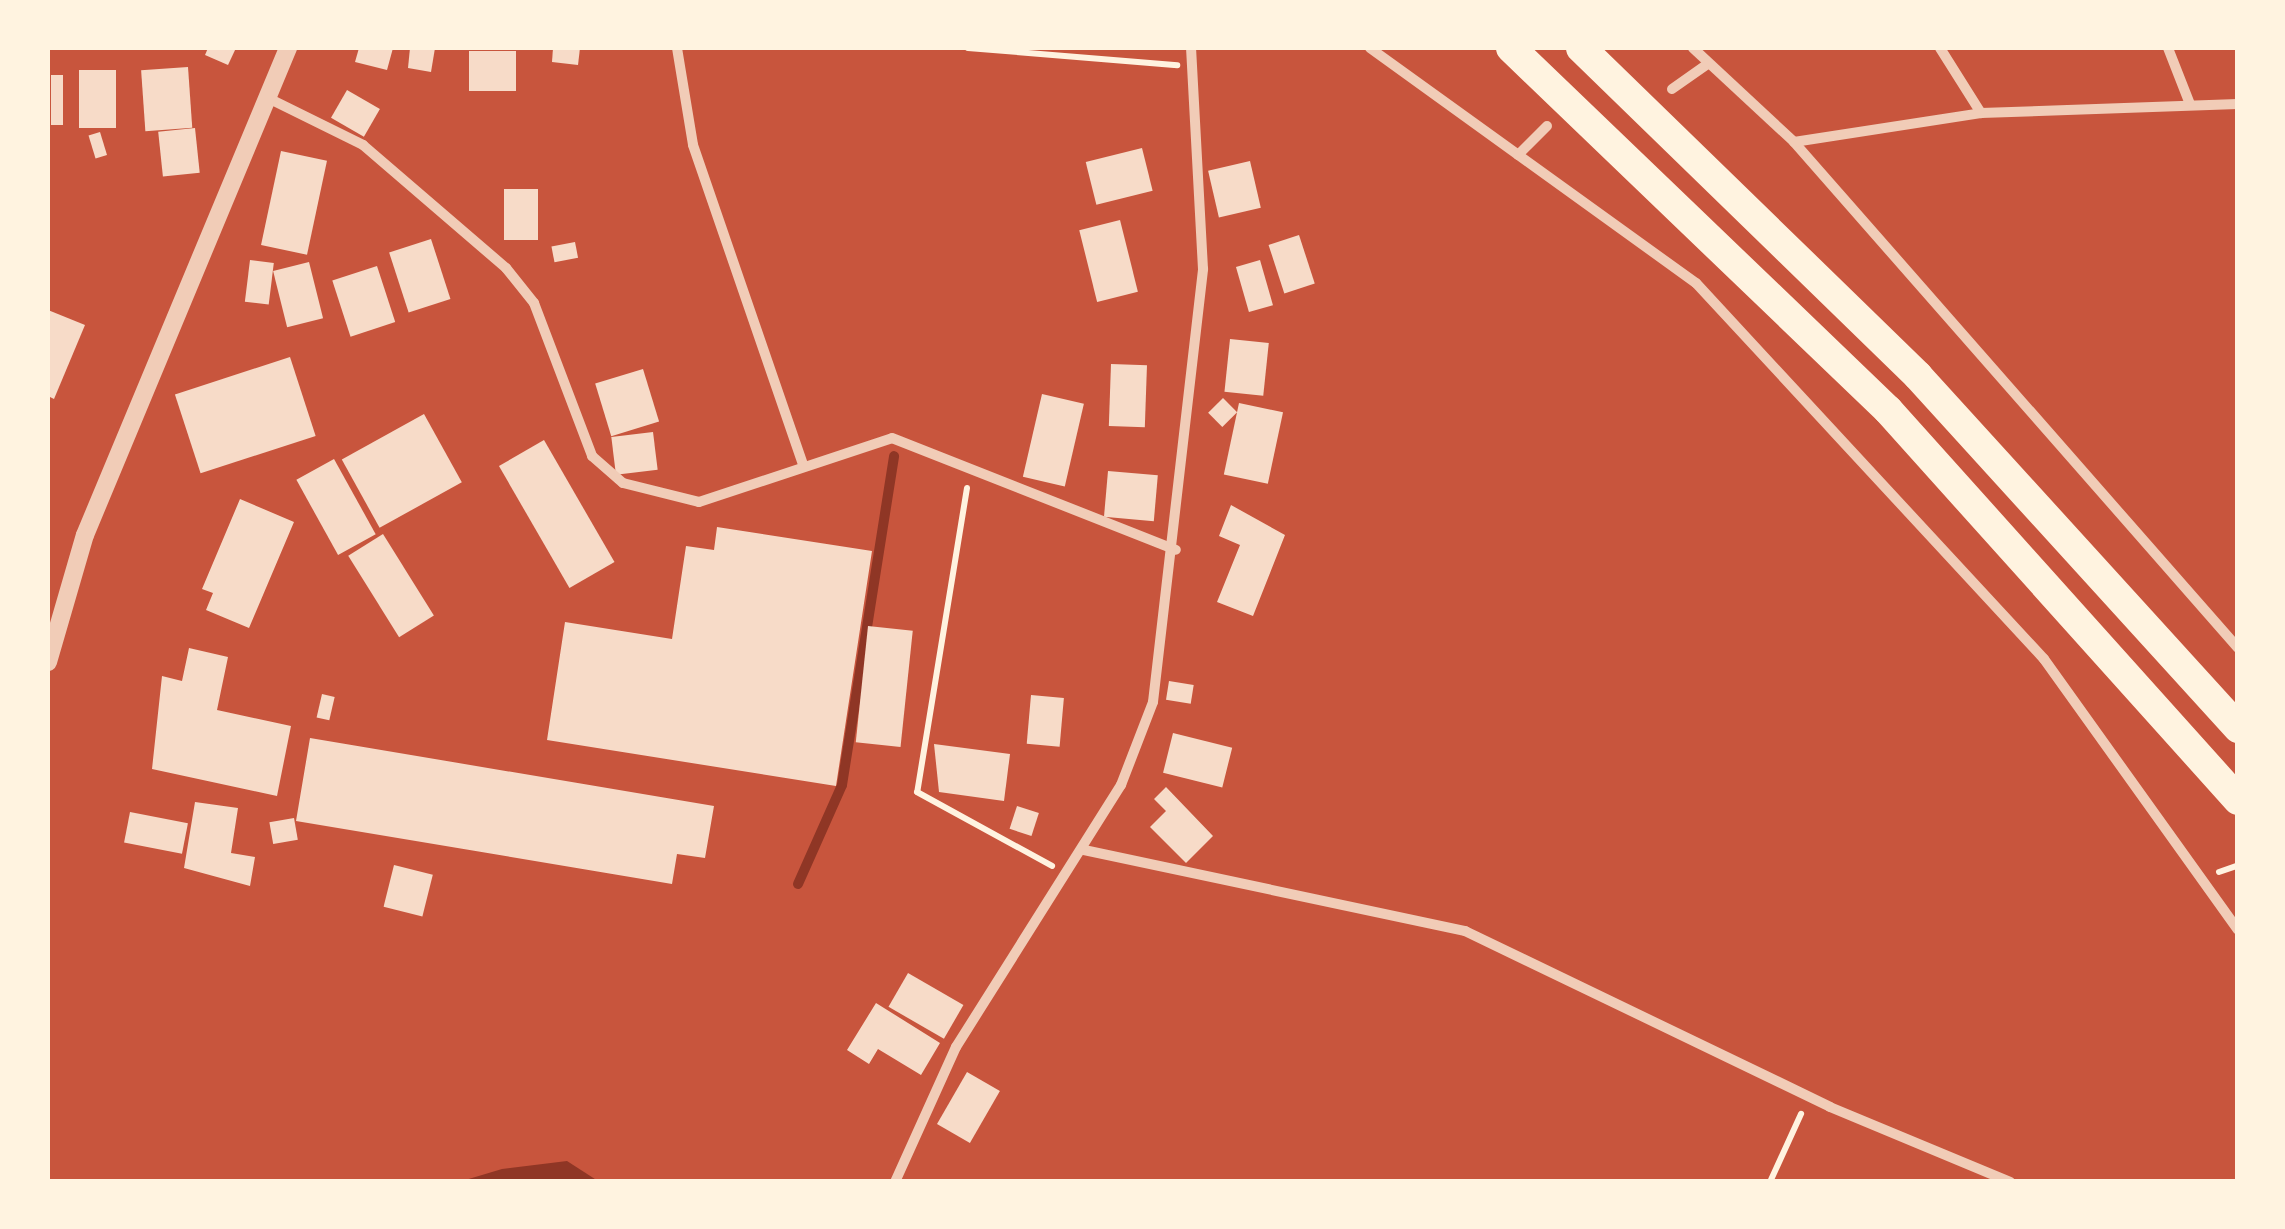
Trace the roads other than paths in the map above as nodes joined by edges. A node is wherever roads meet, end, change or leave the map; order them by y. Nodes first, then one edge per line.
1 (288, 48) edge
2 (677, 48) edge
3 (1192, 48) edge
4 (1370, 48) edge
5 (1511, 48) edge
6 (1581, 48) edge
7 (1694, 48) edge
8 (1940, 48) edge
9 (2168, 48) edge
10 (1709, 63) junction
11 (1672, 89) dead end
12 (270, 99) junction
13 (2190, 104) junction
14 (2238, 104) edge
15 (1982, 113) junction
16 (1547, 126) dead end
17 (1794, 142) junction
18 (1518, 155) junction
19 (802, 465) junction
20 (1176, 550) junction
21 (2238, 648) edge
22 (48, 662) edge
23 (2238, 728) edge
24 (2238, 800) edge
25 (1084, 850) junction
26 (2238, 930) edge
27 (895, 1182) edge
28 (2010, 1182) edge

1 - 12 street
2 - 19 street
3 - 20 street
4 - 18 street
5 - 24 highway
6 - 23 highway
7 - 10 street
8 - 15 street
9 - 13 street
10 - 11 street
10 - 17 street
12 - 19 street
12 - 22 street
13 - 14 street
13 - 15 street
15 - 17 street
16 - 18 street
17 - 21 street
18 - 26 street
19 - 20 street
20 - 25 street
25 - 27 street
25 - 28 street

